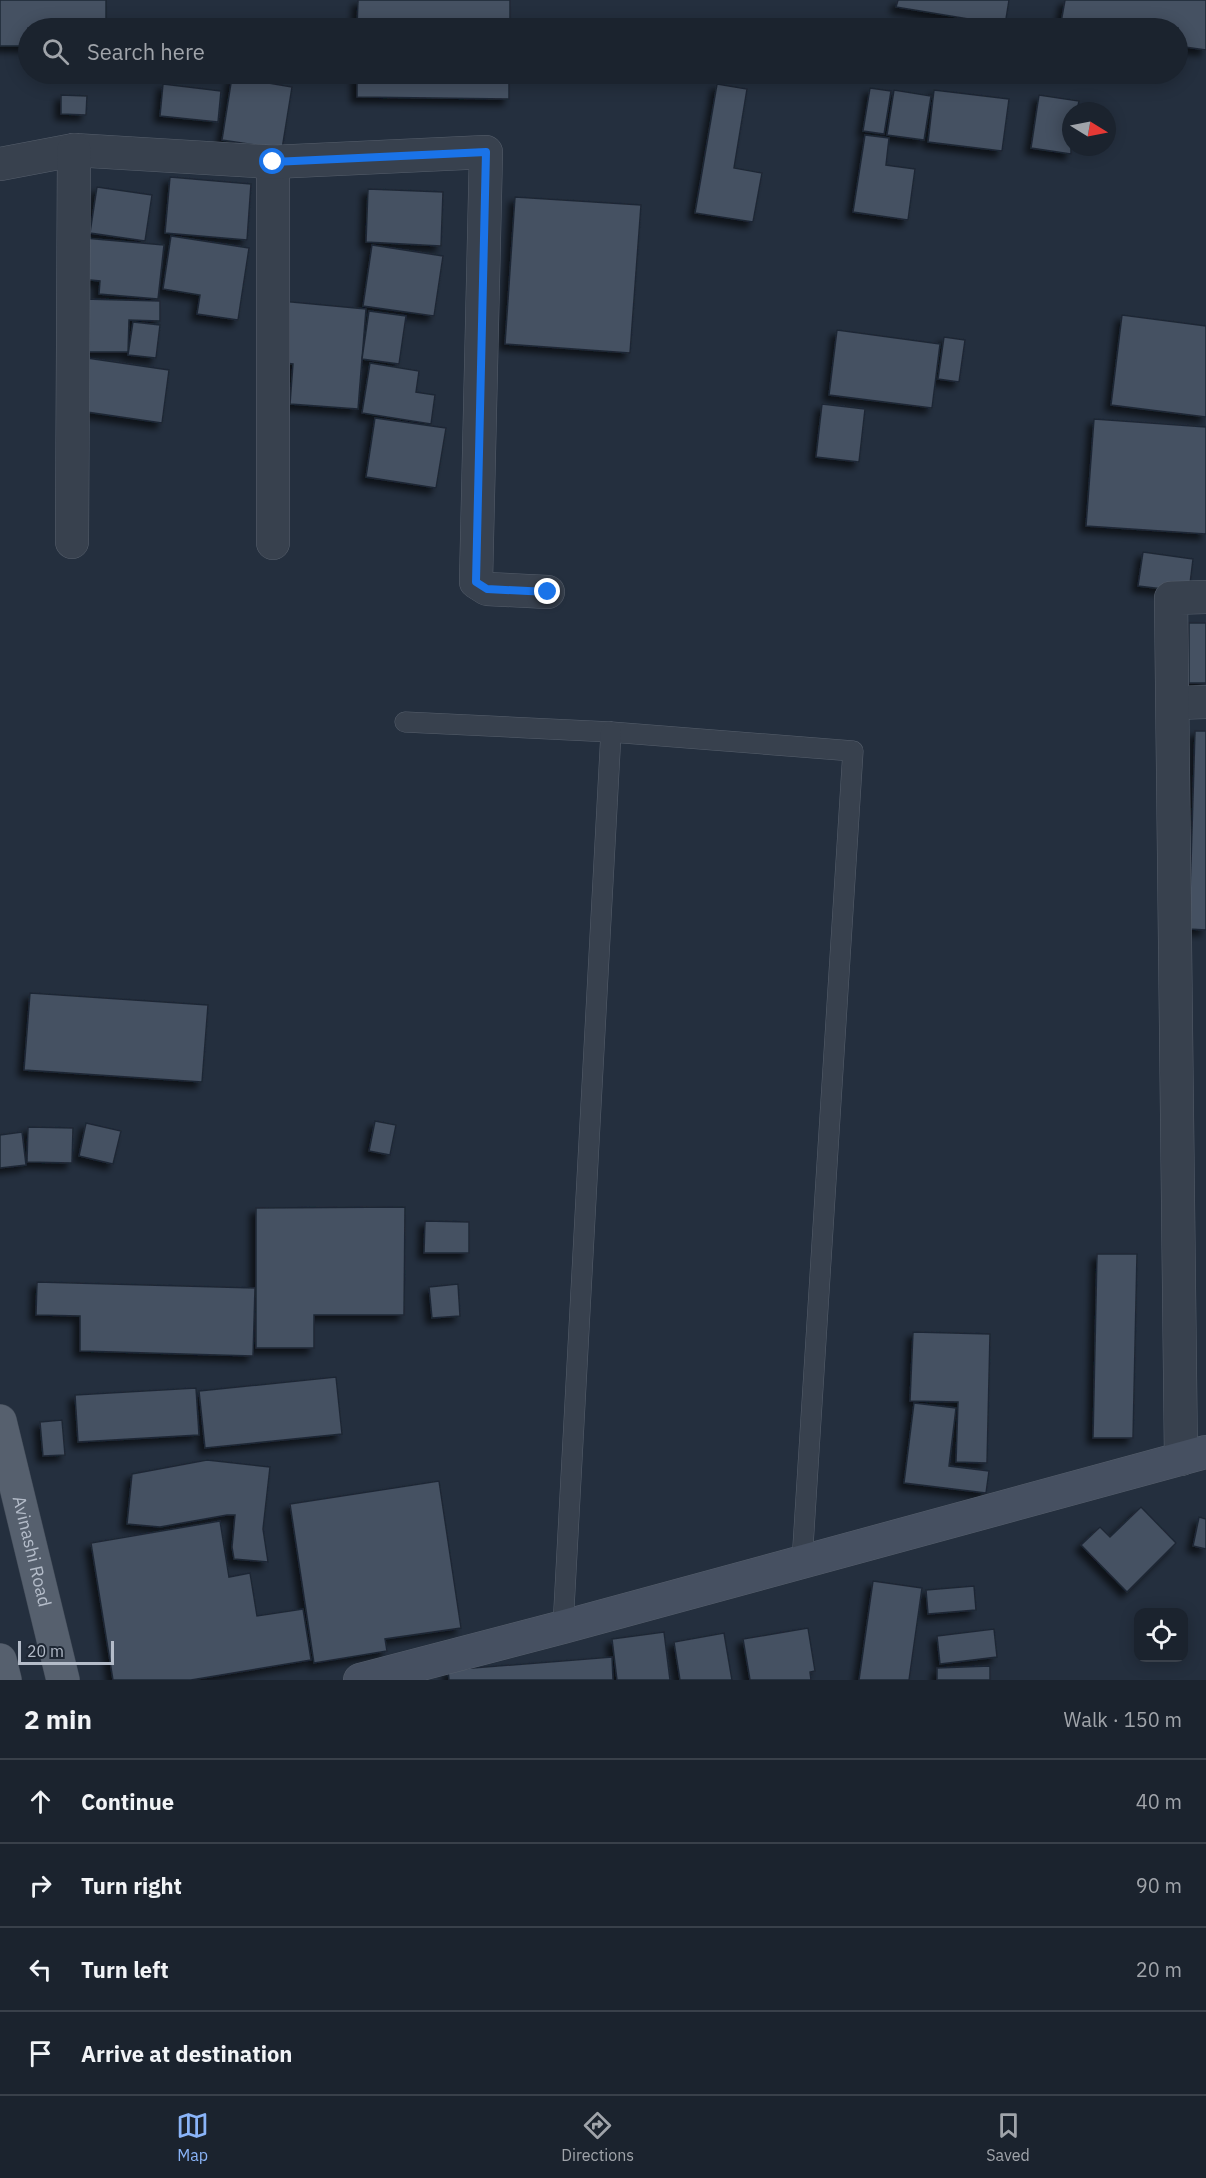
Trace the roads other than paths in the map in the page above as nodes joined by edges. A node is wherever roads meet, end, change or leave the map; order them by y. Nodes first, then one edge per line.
1 (74, 150) junction
2 (273, 162) junction
3 (0, 164) edge
4 (72, 542) dead end
5 (273, 543) dead end
6 (548, 592) dead end
7 (1206, 597) edge
8 (1206, 702) edge
9 (1173, 703) junction
10 (405, 722) dead end
11 (611, 732) junction
12 (0, 1421) edge
13 (1194, 1455) edge
14 (802, 1562) junction
15 (563, 1627) junction
16 (0, 1660) edge
17 (5, 1680) edge
18 (63, 1680) edge
19 (360, 1680) edge

1 - 2 street
1 - 3 street
1 - 4 street
2 - 5 street
2 - 6 street
7 - 9 street
8 - 9 street
9 - 13 street
10 - 11 lane
11 - 14 lane
11 - 15 lane
12 - 18 main road, Avinashi Road
13 - 14 street
14 - 15 street
15 - 19 street
16 - 17 main road

